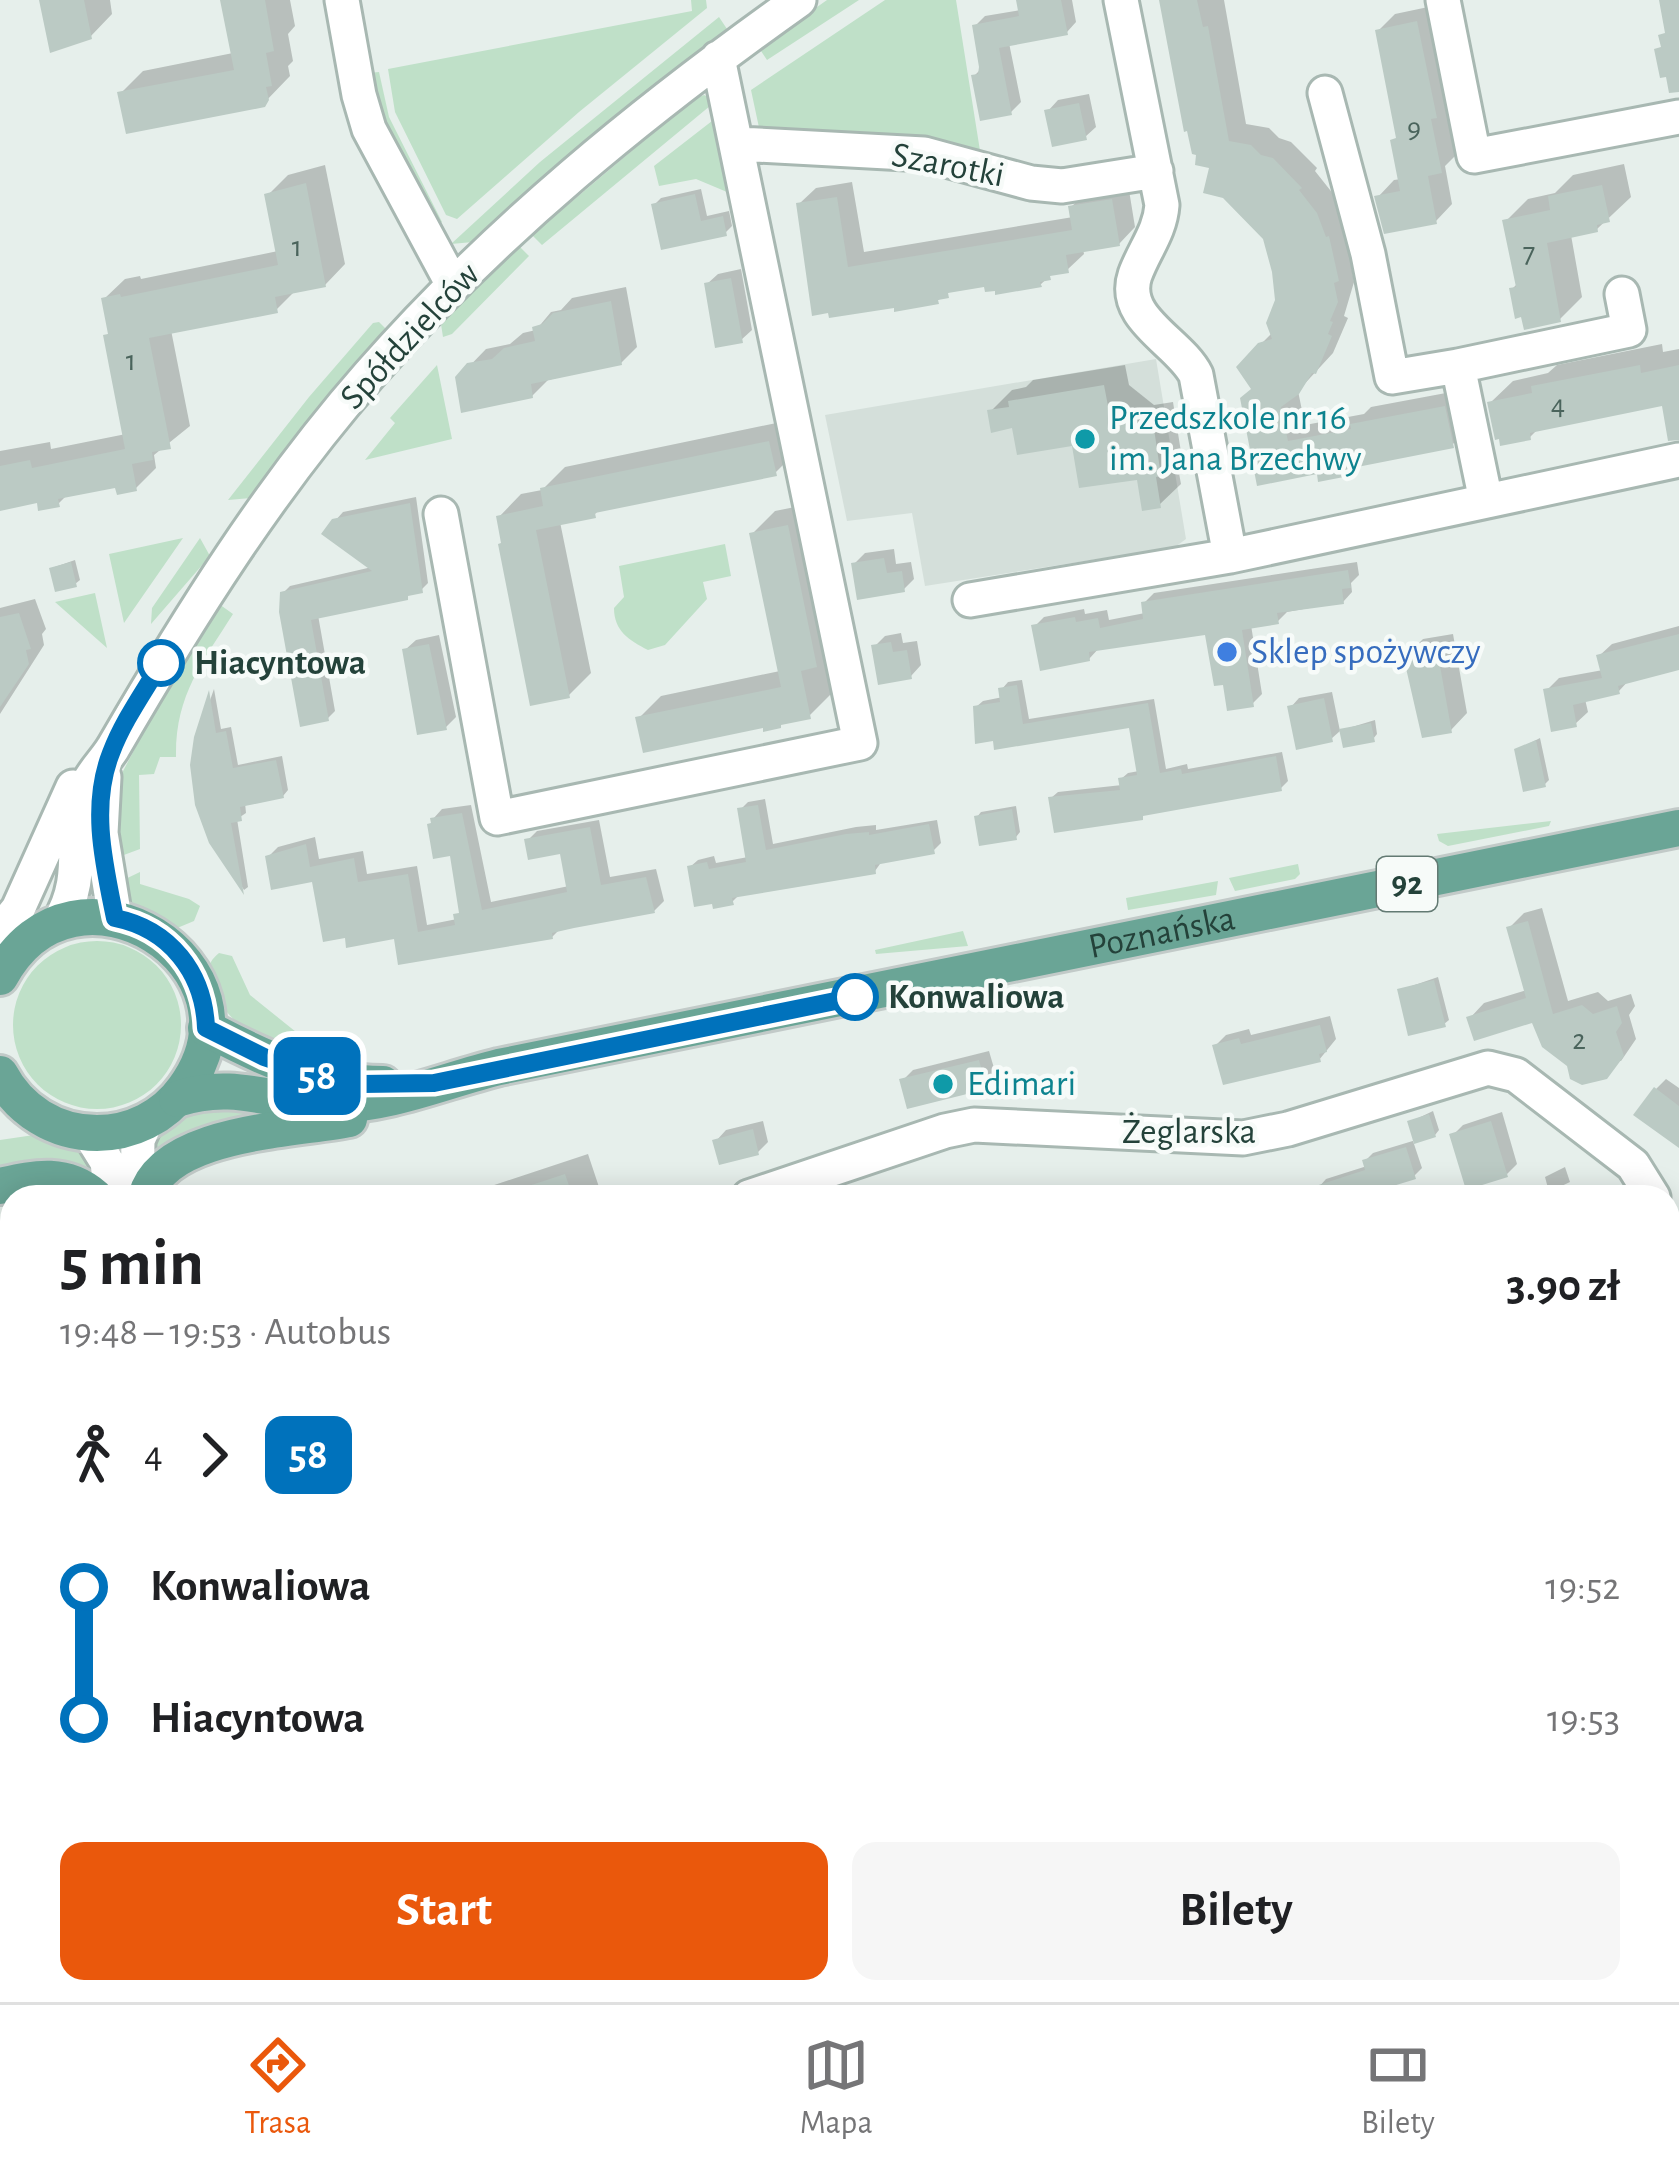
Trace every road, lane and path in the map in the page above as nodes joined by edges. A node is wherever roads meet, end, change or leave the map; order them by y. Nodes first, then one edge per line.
1 (342, 0) edge
2 (799, 0) edge
3 (1121, 0) edge
4 (1443, 0) edge
5 (718, 58) junction
6 (1325, 93) dead end
7 (1679, 117) edge
8 (738, 144) junction
9 (1156, 172) junction
10 (454, 285) junction
11 (1622, 294) dead end
12 (1458, 366) junction
13 (1672, 468) edge
14 (1486, 501) junction
15 (441, 514) dead end
16 (1229, 556) junction
17 (970, 600) dead end
18 (117, 739) junction
19 (1679, 828) edge
20 (115, 918) junction
21 (58, 924) junction
22 (8, 941) edge
23 (0, 977) edge
24 (206, 1028) junction
25 (0, 1074) edge
26 (434, 1083) junction
27 (177, 1099) junction
28 (17, 1120) edge
29 (146, 1122) junction
30 (89, 1133) junction
31 (5, 1185) edge
32 (81, 1185) edge
33 (110, 1185) edge
34 (141, 1185) edge
35 (150, 1185) edge
36 (785, 1185) edge
37 (1648, 1185) edge

1 - 10 street
2 - 5 street, Spółdzielców
3 - 9 street
4 - 7 street
5 - 8 street
5 - 10 street, Spółdzielców
6 - 12 street
8 - 9 street, Szarotki
8 - 15 street
9 - 16 street
10 - 18 street, Spółdzielców
11 - 12 street
12 - 14 street
13 - 14 street
14 - 16 street
16 - 17 street
18 - 20 street, Spółdzielców
18 - 21 street, Spółdzielców
18 - 22 street
19 - 26 main road, Poznańska / 92
20 - 21 main road
20 - 24 main road
21 - 22 main road
22 - 23 main road
24 - 26 main road, Poznańska / 92
24 - 27 main road, 92
25 - 28 main road, 92
26 - 27 main road, Poznańska / 92
26 - 35 main road
27 - 29 main road, 92
28 - 30 main road, 92
29 - 30 main road, 92
29 - 34 street
30 - 33 street
31 - 32 main road
36 - 37 street, Żeglarska

